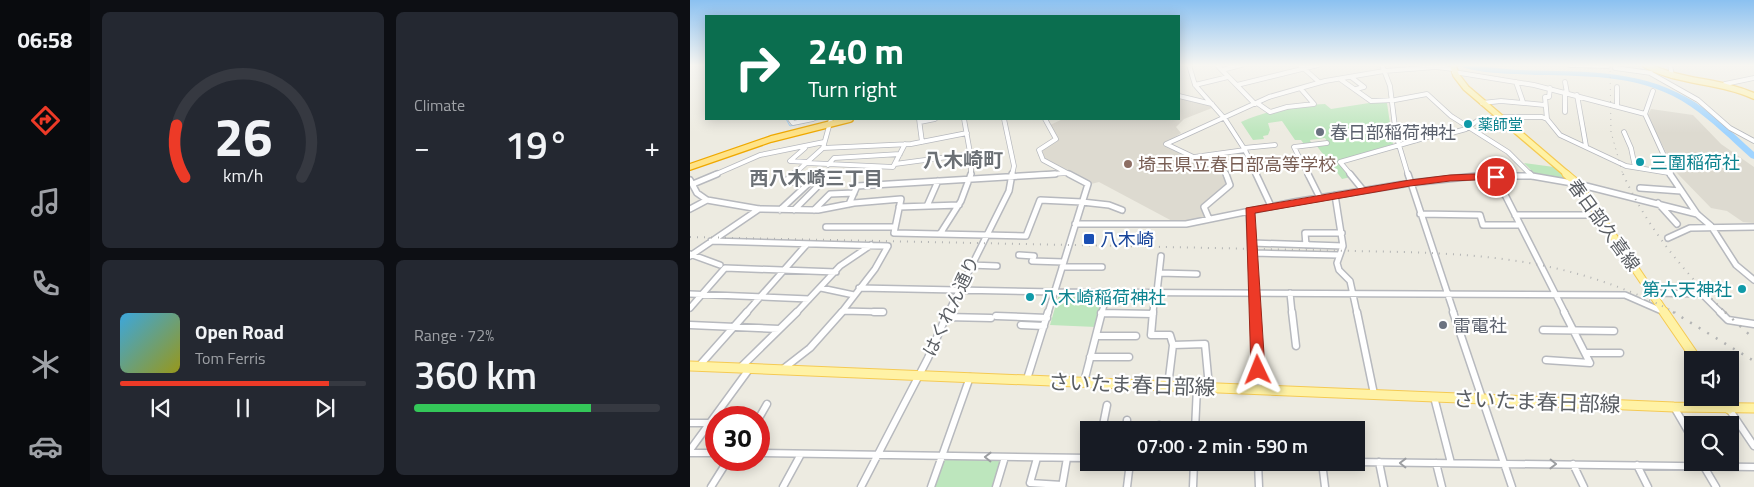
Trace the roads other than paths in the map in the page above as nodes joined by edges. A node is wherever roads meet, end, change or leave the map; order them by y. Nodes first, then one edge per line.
1 (1197, 88) edge
2 (1240, 88) edge
3 (1304, 88) edge
4 (1361, 88) edge
5 (1389, 88) edge
6 (1466, 88) edge
7 (1518, 88) edge
8 (1550, 88) joint
9 (1566, 88) edge
10 (1617, 88) dead end
11 (1678, 88) edge
12 (1734, 88) edge
13 (1301, 89) junction
14 (1356, 89) joint
15 (1652, 91) dead end
16 (1566, 93) junction
17 (1577, 95) junction
18 (1180, 96) edge
19 (1754, 96) edge
20 (1392, 100) junction
21 (1523, 102) junction
22 (1256, 103) junction
23 (1482, 103) junction
24 (1212, 104) junction
25 (1545, 104) junction
26 (1618, 106) junction
27 (1565, 112) dead end
28 (1645, 114) junction
29 (1498, 117) junction
30 (1225, 119) junction
31 (1546, 119) junction
32 (791, 120) edge
33 (808, 120) edge
34 (832, 120) edge
35 (920, 120) edge
36 (964, 120) edge
37 (1004, 120) edge
38 (1046, 120) edge
39 (1470, 126) junction
40 (1624, 132) dead end
41 (967, 133) junction
42 (1754, 141) edge
43 (824, 142) junction
44 (922, 142) junction
45 (1327, 143) dead end
46 (905, 144) junction
47 (1399, 144) junction
48 (1275, 145) dead end
49 (804, 146) junction
50 (1586, 146) junction
51 (823, 148) junction
52 (1244, 149) junction
53 (900, 154) junction
54 (970, 154) junction
55 (1192, 158) junction
56 (807, 163) junction
57 (895, 164) junction
58 (828, 165) junction
59 (690, 166) edge
60 (1635, 167) junction
61 (831, 173) dead end
62 (1070, 173) junction
63 (1669, 174) junction
64 (1532, 176) junction
65 (1013, 177) junction
66 (1496, 177) junction
67 (971, 179) junction
68 (938, 181) junction
69 (691, 182) edge
70 (1410, 183) junction
71 (1578, 184) junction
72 (1640, 188) dead end
73 (1363, 190) junction
74 (1681, 191) junction
75 (854, 193) junction
76 (1335, 196) junction
77 (1320, 198) junction
78 (707, 200) junction
79 (1082, 202) junction
80 (1658, 203) junction
81 (849, 204) junction
82 (927, 206) junction
83 (958, 206) junction
84 (1271, 206) junction
85 (899, 207) junction
86 (690, 209) edge
87 (759, 209) junction
88 (780, 210) junction
89 (794, 210) junction
90 (814, 210) junction
91 (1122, 210) dead end
92 (1249, 211) junction
93 (1420, 214) junction
94 (1697, 214) junction
95 (1515, 215) junction
96 (1600, 215) junction
97 (1209, 219) junction
98 (1075, 224) junction
99 (1677, 224) dead end
100 (1520, 225) junction
101 (1711, 226) junction
102 (826, 227) dead end
103 (895, 227) junction
104 (1754, 227) edge
105 (1342, 233) junction
106 (940, 234) junction
107 (987, 235) junction
108 (1668, 238) dead end
109 (712, 241) junction
110 (1252, 243) junction
111 (807, 244) junction
112 (872, 245) junction
113 (1306, 245) junction
114 (1342, 246) junction
115 (1253, 253) junction
116 (691, 255) edge
117 (1019, 255) dead end
118 (1339, 255) junction
119 (1160, 256) dead end
120 (720, 265) dead end
121 (970, 265) junction
122 (1063, 265) junction
123 (997, 266) dead end
124 (1102, 267) dead end
125 (786, 270) junction
126 (836, 272) junction
127 (1159, 273) junction
128 (1197, 274) dead end
129 (1754, 280) edge
130 (821, 288) junction
131 (859, 288) junction
132 (958, 290) junction
133 (1054, 292) junction
134 (1107, 292) junction
135 (1156, 292) junction
136 (1352, 292) junction
137 (1254, 293) junction
138 (1290, 293) junction
139 (1447, 293) junction
140 (1654, 293) junction
141 (690, 294) edge
142 (701, 295) junction
143 (854, 295) junction
144 (1554, 295) junction
145 (761, 297) junction
146 (809, 299) junction
147 (690, 308) edge
148 (843, 311) junction
149 (883, 312) dead end
150 (1102, 313) junction
151 (1153, 314) junction
152 (1666, 314) junction
153 (946, 316) junction
154 (1046, 318) junction
155 (1754, 324) edge
156 (690, 325) edge
157 (1021, 325) dead end
158 (1044, 326) junction
159 (735, 327) junction
160 (779, 329) junction
161 (1542, 330) dead end
162 (1573, 330) junction
163 (1614, 330) dead end
164 (1096, 336) junction
165 (1136, 336) dead end
166 (1173, 345) junction
167 (1296, 346) dead end
168 (1691, 351) edge
169 (1585, 353) junction
170 (1620, 354) dead end
171 (1090, 357) junction
172 (1129, 357) dead end
173 (1546, 360) dead end
174 (694, 366) edge
175 (740, 368) junction
176 (750, 368) junction
177 (783, 369) junction
178 (917, 375) junction
179 (970, 376) junction
180 (1027, 379) junction
181 (1084, 382) junction
182 (1168, 386) junction
183 (1197, 387) junction
184 (1209, 387) junction
185 (1258, 389) junction
186 (1374, 394) junction
187 (1434, 397) junction
188 (1483, 399) junction
189 (1107, 405) dead end
190 (722, 406) edge
191 (1727, 406) edge
192 (1674, 407) junction
193 (1754, 408) edge
194 (1729, 409) junction
195 (1104, 421) edge
196 (1195, 421) edge
197 (690, 423) edge
198 (705, 423) edge
199 (1684, 424) edge
200 (705, 430) edge
201 (1754, 446) edge
202 (690, 452) edge
203 (705, 453) edge
204 (770, 453) edge
205 (801, 454) junction
206 (876, 456) junction
207 (942, 456) junction
208 (1004, 458) junction
209 (1037, 458) junction
210 (1067, 458) junction
211 (1080, 458) edge
212 (1365, 462) edge
213 (1379, 462) junction
214 (1436, 463) junction
215 (1451, 463) junction
216 (1504, 463) junction
217 (1574, 464) junction
218 (1637, 464) junction
219 (1684, 465) edge
220 (1739, 466) edge
221 (1754, 467) edge
222 (721, 471) edge
223 (1129, 471) edge
224 (1194, 471) edge
225 (1258, 471) edge
226 (1323, 471) edge
227 (1709, 471) edge
228 (1062, 486) edge
229 (712, 487) edge
230 (783, 487) edge
231 (860, 487) edge
232 (931, 487) edge
233 (996, 487) edge
234 (1127, 487) edge
235 (1193, 487) edge
236 (1259, 487) edge
237 (1325, 487) edge
238 (1384, 487) edge
239 (1442, 487) edge
240 (1512, 487) edge
241 (1584, 487) edge
242 (1648, 487) edge
243 (1716, 487) edge

1 - 24 street
2 - 22 street
3 - 13 street
4 - 14 street
5 - 20 street
6 - 23 main road, 春日部久喜線
7 - 21 street
8 - 16 street
8 - 25 street
9 - 16 street
10 - 26 street
11 - 42 street
12 - 19 main road
13 - 22 street
13 - 22 street
14 - 20 street
15 - 28 street
16 - 17 street
16 - 27 street
17 - 26 street
17 - 50 street
18 - 24 street
20 - 39 street
20 - 47 street
21 - 23 street
21 - 25 street
22 - 30 street
23 - 29 main road, 春日部久喜線
24 - 30 street
25 - 31 street
26 - 28 street
28 - 63 street
29 - 31 street
29 - 39 street
29 - 71 main road, 春日部久喜線
30 - 52 street
30 - 55 street
31 - 50 street
32 - 33 street
34 - 43 street
34 - 59 highway
35 - 44 street
36 - 41 street
37 - 65 street, はくれん通り
38 - 62 street
39 - 47 street
39 - 64 street
40 - 60 street
41 - 44 street
41 - 54 street
43 - 49 street
43 - 51 street
44 - 46 street
45 - 77 street
46 - 51 street
46 - 53 street
47 - 70 street
47 - 73 street
48 - 52 street
49 - 56 street
49 - 69 street
50 - 60 street
51 - 56 street
52 - 55 street
52 - 84 street
53 - 57 street
53 - 58 street
54 - 57 street
54 - 67 street
55 - 97 street
56 - 58 street
56 - 88 street
57 - 58 street
60 - 63 street
61 - 89 street
62 - 65 street
62 - 79 street
63 - 74 street
64 - 66 street
64 - 71 street
65 - 67 street
65 - 107 street, はくれん通り
66 - 70 street
66 - 95 street
67 - 68 street
67 - 83 street
68 - 75 street
68 - 82 street
69 - 78 street
70 - 73 street
70 - 93 street
71 - 80 street
71 - 96 main road, 春日部久喜線
72 - 74 street
73 - 76 street
74 - 94 street
75 - 81 street
75 - 90 street
76 - 77 street
76 - 105 street
77 - 84 street
78 - 86 street
78 - 87 street
79 - 91 street
79 - 98 street
79 - 107 street
80 - 94 street
80 - 99 street
81 - 85 street
81 - 90 street
82 - 83 street
82 - 85 street
83 - 106 street
84 - 92 street
85 - 103 street
87 - 88 street
87 - 109 street
88 - 89 street
89 - 90 street
92 - 97 street
92 - 110 street
93 - 100 street
93 - 139 street
94 - 101 street
95 - 96 street
95 - 100 street
96 - 140 main road, 春日部久喜線
97 - 98 street
98 - 122 street
100 - 144 street
101 - 104 street
101 - 108 street
101 - 129 street
102 - 103 street
103 - 106 street
105 - 113 street
105 - 114 street
106 - 107 street
107 - 121 street, はくれん通り
109 - 111 street
109 - 116 street
110 - 113 street
110 - 115 street
111 - 112 street
111 - 125 street
112 - 126 street
112 - 131 street
113 - 114 street
114 - 118 street
115 - 118 street
115 - 137 street
116 - 120 street
117 - 122 street
118 - 136 street
119 - 127 street
121 - 123 street
121 - 132 street, はくれん通り
122 - 124 street
122 - 133 street
125 - 126 street
125 - 142 street
125 - 145 street
126 - 130 street
127 - 128 street
127 - 135 street
130 - 143 street
130 - 146 street
131 - 132 street
131 - 143 street
132 - 133 street
132 - 153 street, はくれん通り
133 - 134 street
133 - 154 street
134 - 135 street
134 - 150 street
135 - 137 street
135 - 151 street
136 - 138 street
136 - 139 street
136 - 186 street
137 - 138 street
137 - 185 street
138 - 167 street
139 - 144 street
139 - 188 street
140 - 152 main road, 春日部久喜線
140 - 155 street
141 - 142 street
142 - 145 street
142 - 147 street
143 - 148 street
144 - 152 street
144 - 162 street
145 - 146 street
145 - 159 street
146 - 160 street
148 - 149 street
148 - 177 street
150 - 151 street
150 - 164 street
151 - 166 street
152 - 168 main road, 春日部久喜線
153 - 154 street
153 - 178 street, はくれん通り
154 - 158 street
156 - 159 street
157 - 158 street
158 - 180 street
159 - 160 street
159 - 174 street
160 - 175 street
161 - 162 street
162 - 163 street
162 - 169 street
164 - 165 street
164 - 171 street
166 - 182 street
166 - 184 street
169 - 170 street
169 - 173 street
171 - 172 street
171 - 181 street
174 - 175 main road, さいたま春日部線
175 - 176 main road, さいたま春日部線
176 - 177 main road, さいたま春日部線
176 - 190 street
177 - 178 main road, さいたま春日部線
178 - 179 main road, さいたま春日部線
178 - 206 street, はくれん通り
179 - 180 main road, さいたま春日部線
179 - 207 street
180 - 181 main road, さいたま春日部線
181 - 182 main road, さいたま春日部線
182 - 183 main road, さいたま春日部線
183 - 184 main road, さいたま春日部線
183 - 196 street
184 - 185 main road, さいたま春日部線
185 - 186 main road, さいたま春日部線
186 - 187 main road, さいたま春日部線
187 - 188 main road, さいたま春日部線
187 - 215 street
188 - 192 main road, さいたま春日部線
188 - 216 street
189 - 195 street
191 - 194 main road
192 - 194 main road, さいたま春日部線
192 - 199 street
193 - 194 main road, さいたま春日部線
194 - 201 street
197 - 198 street
200 - 202 street
202 - 203 street
204 - 205 street
205 - 206 street
205 - 230 street
206 - 207 street
206 - 231 street, はくれん通り
208 -> 207 street
207 - 232 street
208 - 209 street
208 - 233 street
209 - 210 street
209 - 228 street
210 - 211 street
210 - 228 street
212 - 213 street
214 -> 213 street
213 - 238 street
214 - 215 street
214 - 239 street
215 - 216 street
216 -> 217 street
216 - 240 street
217 - 218 street
217 - 241 street
218 - 219 street
218 - 242 street
220 - 221 street
222 - 229 street
223 - 234 street
224 - 235 street
225 - 236 street
226 - 237 street
227 - 243 street

